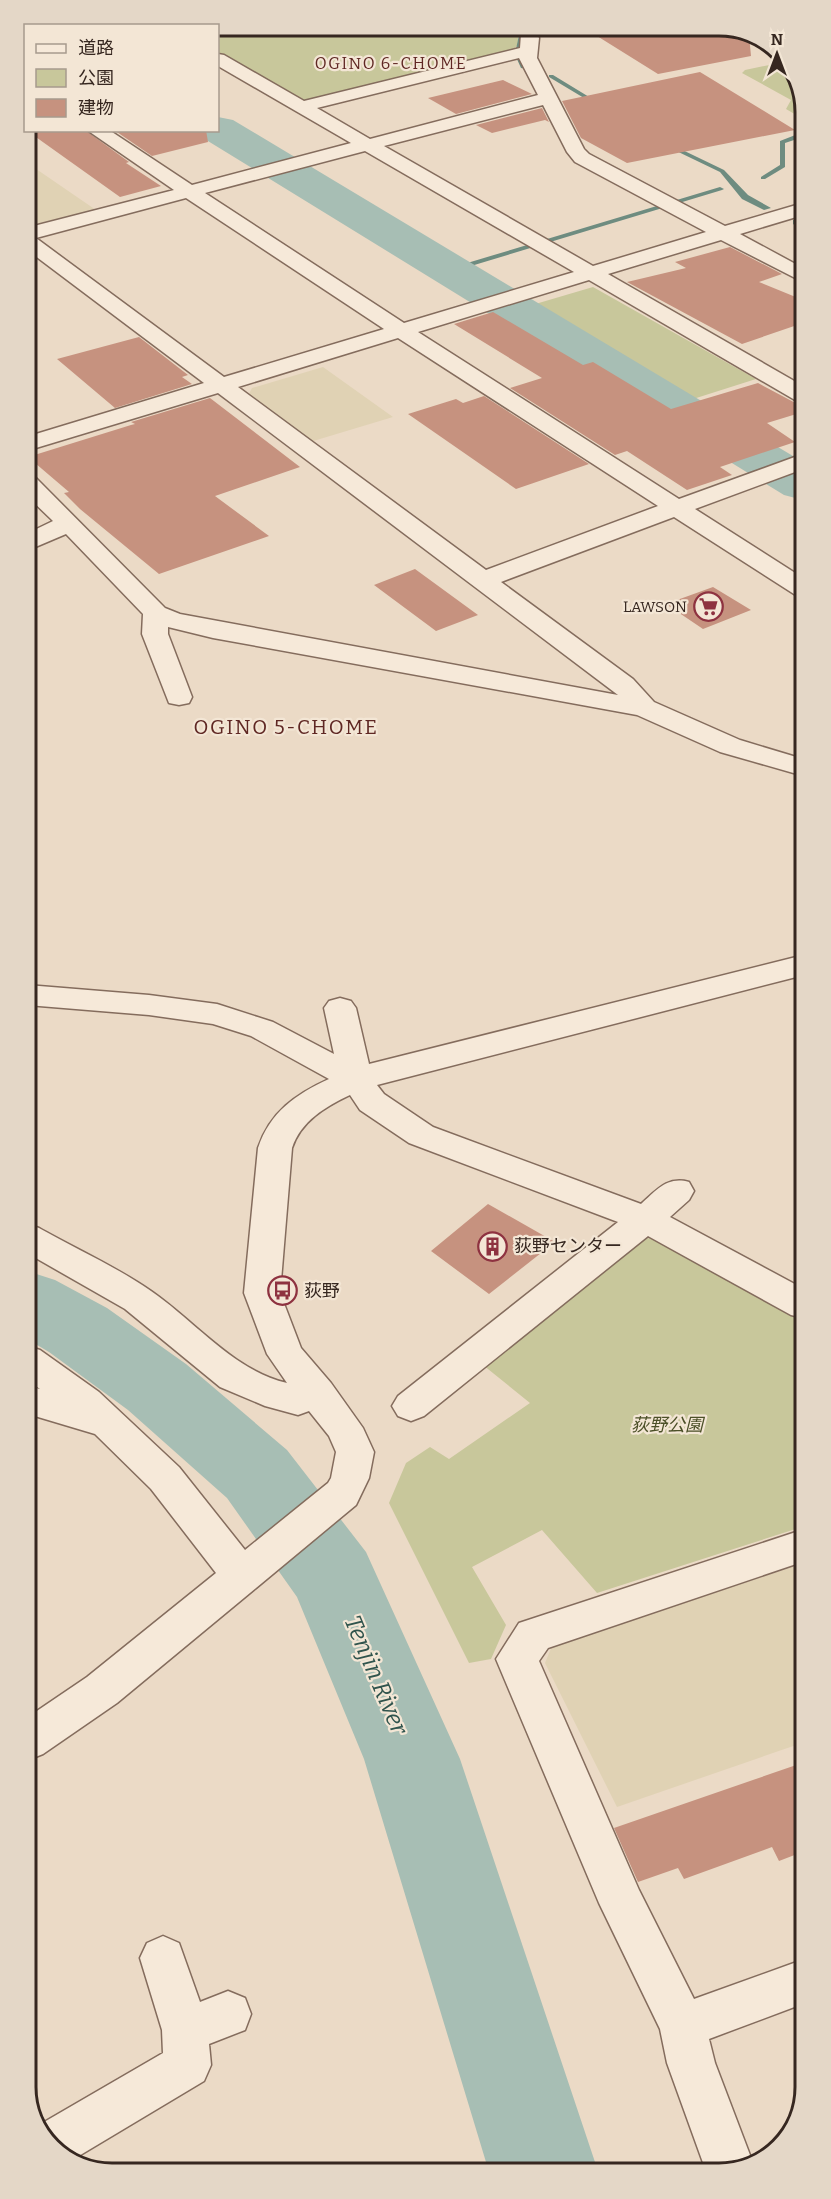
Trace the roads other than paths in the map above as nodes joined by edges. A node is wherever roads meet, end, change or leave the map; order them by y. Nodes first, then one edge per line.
1 (531, 36) edge
2 (527, 51) junction
3 (219, 59) edge
4 (547, 98) junction
5 (300, 107) junction
6 (99, 132) edge
7 (369, 145) junction
8 (186, 191) junction
9 (795, 212) edge
10 (36, 231) edge
11 (723, 234) junction
12 (36, 247) edge
13 (795, 272) edge
14 (591, 273) junction
15 (400, 330) junction
16 (221, 385) junction
17 (795, 390) edge
18 (36, 441) edge
19 (786, 467) edge
20 (36, 491) edge
21 (678, 507) junction
22 (69, 523) junction
23 (36, 539) edge
24 (482, 580) junction
25 (795, 584) edge
26 (156, 613) junction
27 (179, 697) dead end
28 (644, 708) junction
29 (795, 765) edge
30 (795, 967) edge
31 (36, 995) edge
32 (340, 1008) dead end
33 (356, 1079) junction
34 (677, 1191) dead end
35 (646, 1219) junction
36 (36, 1242) edge
37 (795, 1300) edge
38 (36, 1366) edge
39 (318, 1393) junction
40 (36, 1403) edge
41 (411, 1406) dead end
42 (107, 1423) junction
43 (795, 1548) edge
44 (242, 1576) junction
45 (36, 1735) edge
46 (163, 1958) dead end
47 (795, 1985) edge
48 (683, 2026) junction
49 (58, 2141) edge
50 (728, 2162) edge

1 - 2 street
2 - 4 street
2 - 5 street
3 - 5 street
4 - 7 street
4 - 11 street
5 - 7 street
6 - 8 street
7 - 8 street
7 - 14 street
8 - 10 street
8 - 15 street
9 - 11 street
11 - 13 street
11 - 14 street
12 - 16 street
14 - 15 street
14 - 17 street
15 - 16 street
15 - 21 street
16 - 18 street
16 - 24 street
19 - 21 street
20 - 22 street
21 - 24 street
21 - 25 street
22 - 23 street
22 - 26 street
24 - 28 street
26 - 27 street
26 - 28 street
28 - 29 street
30 - 33 street
31 - 33 street
32 - 33 street
33 - 35 street
33 - 39 street
34 - 35 street
35 - 37 street
35 - 41 street
36 - 39 street
38 - 42 street
39 - 44 street
40 - 42 street
42 - 44 street
43 - 48 street
44 - 45 street
46 - 49 street
47 - 48 street
48 - 50 street

